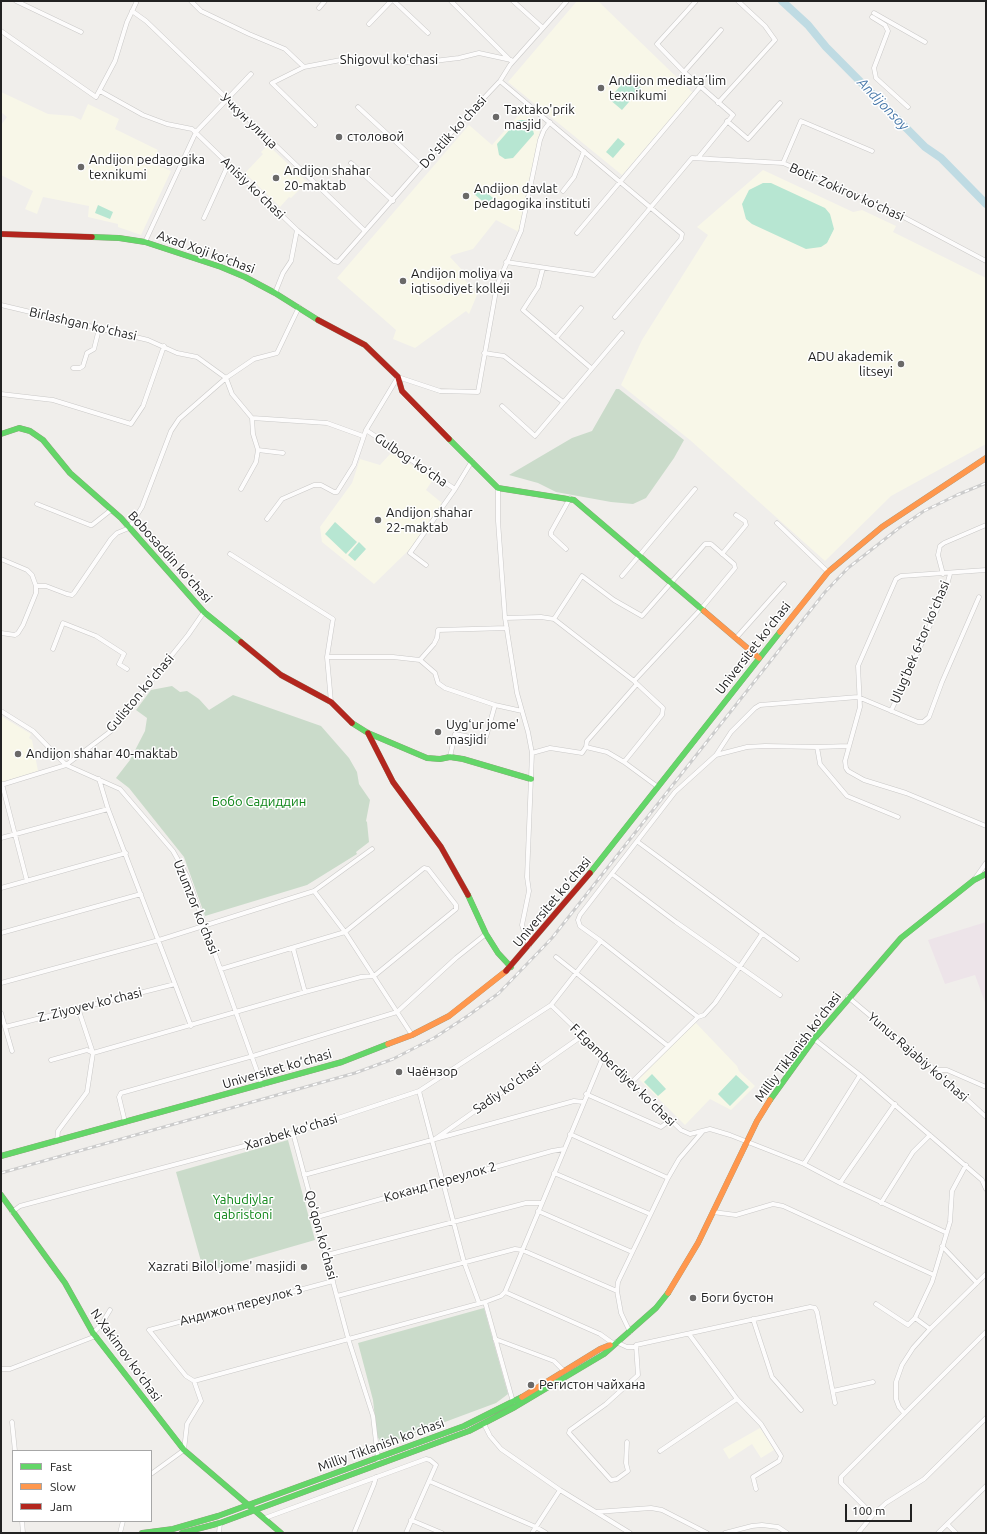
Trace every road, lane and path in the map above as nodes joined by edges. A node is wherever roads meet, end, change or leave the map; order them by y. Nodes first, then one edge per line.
1 (16, 1) edge
2 (191, 1) edge
3 (325, 1) edge
4 (391, 1) edge
5 (394, 1) edge
6 (451, 1) edge
7 (513, 1) edge
8 (567, 1) edge
9 (696, 1) edge
10 (738, 1) edge
11 (136, 3) dead end
12 (319, 8) dead end
13 (132, 11) junction
14 (369, 24) dead end
15 (543, 28) junction
16 (722, 30) dead end
17 (1, 31) edge
18 (81, 32) dead end
19 (428, 33) dead end
20 (925, 42) dead end
21 (512, 61) junction
22 (304, 67) junction
23 (684, 72) junction
24 (251, 74) dead end
25 (500, 81) junction
26 (700, 87) junction
27 (100, 91) junction
28 (227, 100) junction
29 (718, 103) junction
30 (780, 103) dead end
31 (908, 106) dead end
32 (358, 107) dead end
33 (550, 122) junction
34 (728, 122) junction
35 (315, 125) dead end
36 (196, 132) junction
37 (584, 151) junction
38 (872, 151) dead end
39 (698, 158) junction
40 (351, 163) dead end
41 (783, 163) junction
42 (228, 165) junction
43 (422, 166) junction
44 (621, 182) junction
45 (563, 191) dead end
46 (393, 200) junction
47 (650, 207) junction
48 (204, 218) dead end
49 (296, 230) junction
50 (366, 232) junction
51 (577, 233) dead end
52 (1, 234) edge
53 (145, 242) junction
54 (986, 261) edge
55 (338, 262) joint
56 (506, 262) junction
57 (543, 268) junction
58 (274, 293) junction
59 (1, 305) edge
60 (299, 307) junction
61 (581, 308) dead end
62 (616, 317) dead end
63 (99, 329) junction
64 (622, 333) dead end
65 (556, 338) junction
66 (164, 346) junction
67 (484, 353) junction
68 (73, 368) dead end
69 (591, 368) junction
70 (398, 377) junction
71 (226, 378) junction
72 (1, 394) edge
73 (563, 402) junction
74 (502, 406) dead end
75 (252, 418) junction
76 (366, 430) junction
77 (1, 434) edge
78 (363, 436) junction
79 (258, 450) junction
80 (283, 453) dead end
81 (986, 458) edge
82 (472, 460) junction
83 (498, 488) junction
84 (455, 489) junction
85 (695, 489) dead end
86 (241, 490) dead end
87 (570, 498) junction
88 (37, 504) dead end
89 (111, 510) junction
90 (736, 515) dead end
91 (267, 519) dead end
92 (777, 523) dead end
93 (986, 525) edge
94 (129, 528) junction
95 (566, 549) dead end
96 (230, 554) dead end
97 (722, 554) junction
98 (639, 556) junction
99 (1, 559) edge
100 (426, 565) dead end
101 (986, 570) edge
102 (828, 572) junction
103 (943, 574) junction
104 (950, 574) junction
105 (622, 576) dead end
106 (672, 584) junction
107 (784, 584) dead end
108 (36, 586) junction
109 (979, 597) dead end
110 (701, 609) junction
111 (204, 612) junction
112 (505, 618) junction
113 (554, 619) junction
114 (506, 628) junction
115 (1, 633) edge
116 (736, 638) junction
117 (53, 649) dead end
118 (327, 657) junction
119 (759, 658) junction
120 (420, 660) junction
121 (127, 669) dead end
122 (636, 682) junction
123 (858, 697) junction
124 (331, 702) junction
125 (495, 705) junction
126 (1, 711) edge
127 (522, 711) junction
128 (891, 711) junction
129 (368, 733) junction
130 (849, 746) junction
131 (586, 747) junction
132 (817, 747) junction
133 (532, 753) junction
134 (716, 755) junction
135 (450, 756) junction
136 (624, 762) junction
137 (66, 764) junction
138 (99, 779) junction
139 (531, 779) junction
140 (1, 784) edge
141 (658, 787) junction
142 (108, 809) junction
143 (898, 817) dead end
144 (986, 826) edge
145 (15, 835) junction
146 (1, 838) edge
147 (638, 842) junction
148 (372, 849) dead end
149 (126, 853) junction
150 (986, 863) edge
151 (612, 874) junction
152 (986, 874) edge
153 (974, 880) junction
154 (27, 881) junction
155 (1, 888) edge
156 (314, 891) junction
157 (141, 894) junction
158 (205, 924) junction
159 (345, 932) junction
160 (1, 933) edge
161 (486, 934) junction
162 (762, 934) junction
163 (159, 940) junction
164 (601, 941) junction
165 (529, 946) junction
166 (293, 948) junction
167 (556, 957) dead end
168 (797, 959) dead end
169 (741, 966) junction
170 (511, 967) junction
171 (221, 969) junction
172 (575, 974) junction
173 (374, 976) junction
174 (1, 983) edge
175 (175, 984) junction
176 (305, 992) junction
177 (780, 995) dead end
178 (848, 997) junction
179 (551, 1006) junction
180 (78, 1008) junction
181 (237, 1011) junction
182 (397, 1012) junction
183 (1, 1013) edge
184 (698, 1017) junction
185 (191, 1026) junction
186 (5, 1027) junction
187 (412, 1035) junction
188 (582, 1036) junction
189 (814, 1039) junction
190 (668, 1046) junction
191 (12, 1052) dead end
192 (93, 1053) junction
193 (253, 1056) junction
194 (603, 1057) junction
195 (51, 1060) dead end
196 (935, 1070) junction
197 (860, 1075) junction
198 (631, 1083) junction
199 (262, 1085) junction
200 (986, 1087) edge
201 (419, 1091) junction
202 (586, 1094) junction
203 (583, 1102) junction
204 (895, 1104) junction
205 (986, 1117) edge
206 (669, 1121) junction
207 (125, 1122) junction
208 (703, 1131) junction
209 (293, 1133) junction
210 (570, 1134) junction
211 (930, 1135) junction
212 (57, 1141) junction
213 (432, 1141) junction
214 (747, 1141) junction
215 (564, 1149) junction
216 (1, 1156) edge
217 (804, 1164) junction
218 (966, 1166) junction
219 (554, 1173) junction
220 (304, 1175) junction
221 (668, 1178) junction
222 (442, 1182) junction
223 (840, 1183) junction
224 (986, 1189) edge
225 (1, 1195) edge
226 (541, 1203) junction
227 (881, 1203) junction
228 (538, 1211) junction
229 (12, 1212) junction
230 (712, 1212) junction
231 (650, 1214) junction
232 (317, 1217) junction
233 (454, 1222) junction
234 (945, 1232) junction
235 (942, 1246) junction
236 (522, 1250) junction
237 (632, 1252) junction
238 (327, 1255) junction
239 (464, 1262) junction
240 (986, 1274) edge
241 (934, 1275) junction
242 (333, 1281) junction
243 (977, 1283) junction
244 (617, 1291) junction
245 (504, 1292) junction
246 (337, 1296) junction
247 (485, 1302) junction
248 (479, 1303) junction
249 (876, 1304) dead end
250 (110, 1310) dead end
251 (915, 1318) junction
252 (753, 1319) junction
253 (930, 1328) junction
254 (630, 1332) junction
255 (986, 1332) edge
256 (95, 1334) junction
257 (689, 1334) junction
258 (348, 1338) junction
259 (495, 1339) junction
260 (615, 1343) junction
261 (635, 1347) junction
262 (1, 1369) edge
263 (564, 1371) junction
264 (194, 1381) junction
265 (873, 1382) dead end
266 (833, 1391) junction
267 (737, 1399) junction
268 (513, 1402) junction
269 (835, 1403) dead end
270 (801, 1410) dead end
271 (904, 1413) junction
272 (986, 1418) edge
273 (12, 1422) dead end
274 (484, 1424) junction
275 (627, 1442) dead end
276 (15, 1450) edge
277 (184, 1450) junction
278 (660, 1451) dead end
279 (379, 1461) junction
280 (152, 1473) edge
281 (376, 1477) junction
282 (428, 1481) junction
283 (986, 1486) edge
284 (756, 1489) dead end
285 (560, 1490) junction
286 (248, 1503) junction
287 (255, 1510) junction
288 (596, 1512) junction
289 (873, 1515) junction
290 (265, 1518) junction
291 (412, 1520) junction
292 (22, 1522) edge
293 (123, 1522) edge
294 (220, 1523) junction
295 (947, 1524) junction
296 (536, 1527) junction
297 (23, 1533) edge
298 (120, 1533) edge
299 (142, 1533) edge
300 (182, 1533) edge
301 (219, 1533) edge
302 (281, 1533) edge
303 (354, 1533) edge
304 (406, 1533) edge
305 (442, 1533) edge
306 (532, 1533) edge
307 (546, 1533) edge
308 (630, 1533) edge
309 (707, 1533) edge
310 (725, 1533) edge
311 (787, 1533) edge
312 (858, 1533) edge
313 (938, 1533) edge
314 (956, 1533) edge

1 - 18 street
2 - 22 street
3 - 12 street
4 - 14 street
5 - 19 street
6 - 21 street
7 - 15 street
8 - 15 street, Do'stlik ko'chasi
9 - 23 street
10 - 29 street
11 - 13 street
13 - 27 street
13 - 28 street, Учкун улица
15 - 21 street, Do'stlik ko'chasi
16 - 23 street
17 - 27 street
20 - 31 street
21 - 22 street, Shigovul koʻchasi
21 - 25 street, Do'stlik ko'chasi
22 - 35 street, Shigovul koʻchasi
23 - 26 street
24 - 28 street
25 - 33 street
25 - 43 street, Do'stlik ko'chasi
26 - 29 street
26 - 44 street
27 - 36 street, Anisiy ko'chasi
28 - 36 street
28 - 50 street, Учкун улица
29 - 34 street
30 - 34 street
32 - 43 street
33 - 37 street
33 - 56 street
34 - 39 street
36 - 42 street, Anisiy ko'chasi
36 - 53 street
37 - 44 street
37 - 45 street
38 - 41 street
39 - 41 street, Botir Zokirov koʻchasi
39 - 47 street
40 - 46 street
41 - 54 street, Botir Zokirov koʻchasi
42 - 48 street
42 - 49 street, Anisiy ko'chasi
43 - 46 street, Do'stlik ko'chasi
44 - 47 street
44 - 51 street
46 - 50 street, Do'stlik ko'chasi
47 - 57 street
47 - 62 street
49 - 55 street, Anisiy ko'chasi
49 - 58 street
50 - 55 street, Do'stlik ko'chasi
52 - 53 main road, Axad Xoji koʻchasi
53 - 58 main road, Axad Xoji koʻchasi
56 - 57 street
56 - 67 street
57 - 65 street
58 - 60 main road, Axad Xoji koʻchasi
59 - 63 street, Birlashgan koʻchasi
60 - 70 main road, Axad Xoji koʻchasi
60 - 71 street
61 - 65 street
63 - 66 street, Birlashgan koʻchasi
63 - 68 street
64 - 69 street
65 - 69 street
66 - 71 street, Birlashgan koʻchasi
66 - 72 street
67 - 70 street
67 - 73 street
69 - 73 street
70 - 76 street
70 - 82 main road
71 - 75 street
71 - 94 street
73 - 74 street
75 - 78 street
75 - 79 street
76 - 78 street
76 - 84 street, Gulbogʻ koʻcha
77 - 89 main road, Bobosaddin koʻchasi
78 - 91 street
79 - 80 street
79 - 86 street
81 - 102 main road, Universitet kо‘chasi
82 - 83 main road
82 - 84 street
83 - 87 main road
83 - 112 street
84 - 100 street
85 - 98 street
87 - 95 street
87 - 98 main road
88 - 89 street
89 - 94 main road, Bobosaddin koʻchasi
90 - 97 street
92 - 102 street
93 - 103 street
94 - 108 street
94 - 111 main road, Bobosaddin koʻchasi
96 - 118 street
97 - 106 street
97 - 110 street
98 - 105 street
98 - 106 main road
99 - 108 street
101 - 104 street
102 - 119 main road, Universitet kо‘chasi
103 - 104 street
103 - 123 street
104 - 128 street, Ulug‘bek 6-tor koʻchasi
106 - 110 main road
106 - 113 street
107 - 116 street
108 - 115 street
109 - 128 street
110 - 116 main road
110 - 122 street
111 - 124 main road, Bobosaddin koʻchasi
111 - 137 street, Guliston ko'chasi
112 - 113 street
112 - 114 street
113 - 122 street
114 - 120 street
114 - 127 street
116 - 119 main road
117 - 121 street
118 - 120 street
118 - 124 street
119 - 141 main road, Universitet kо‘chasi
120 - 125 street
122 - 131 street
122 - 136 street
123 - 128 street
123 - 130 street
123 - 134 street
124 - 129 main road, Bobosaddin koʻchasi
125 - 127 street
125 - 135 street
126 - 137 street, Uzumzor koʻchasi
127 - 133 street
129 - 135 main road, Bobosaddin koʻchasi
129 - 161 main road
130 - 132 street
130 - 144 street
131 - 133 street
131 - 136 street
132 - 134 street
132 - 143 street
133 - 139 street
134 - 147 street
135 - 139 main road, Bobosaddin koʻchasi
136 - 141 street
137 - 138 street, Uzumzor koʻchasi
137 - 140 street, Guliston ko'chasi
138 - 142 street
138 - 158 street, Uzumzor koʻchasi
139 - 165 street
140 - 145 street
141 - 165 main road, Universitet kо‘chasi
142 - 145 street
142 - 149 street
145 - 146 street
145 - 154 street
147 - 151 street
147 - 162 street
148 - 156 street
149 - 154 street
149 - 157 street
150 - 153 street
151 - 164 street
151 - 169 street
152 - 153 main road, Milliy Tiklanish ko'chasi
153 - 178 main road, Milliy Tiklanish ko'chasi
154 - 155 street
156 - 158 street
156 - 159 street
157 - 160 street
157 - 163 street
158 - 163 street
158 - 171 street, Uzumzor koʻchasi
159 - 166 street
159 - 173 street
159 - 173 street
161 - 170 main road
161 - 182 street
162 - 168 street
162 - 169 street
163 - 174 street
163 - 175 street
164 - 172 street
164 - 184 street
165 - 170 main road, Universitet kо‘chasi
166 - 171 street
166 - 176 street
167 - 172 street
169 - 177 street
169 - 184 street
170 - 187 main road, Universitet kо‘chasi
171 - 181 street, Uzumzor koʻchasi
172 - 179 street
172 - 190 street
173 - 176 street
173 - 182 street
175 - 180 street, Z. Ziyoyev ko'chasi
175 - 185 street
176 - 181 street
178 - 189 main road, Milliy Tiklanish ko'chasi
178 - 196 street, Yunus Rajabiy koʻchasi
179 - 188 street, F.Egamberdiyev kо‘chasi
179 - 201 street, Xarabek ko'chasi
180 - 186 street, Z. Ziyoyev ko'chasi
180 - 192 street
181 - 185 street
181 - 193 street, Uzumzor koʻchasi
182 - 187 street
182 - 193 street
183 - 186 street
184 - 190 street
185 - 192 street
186 - 191 street
187 - 199 main road, Universitet kо‘chasi
188 - 194 street, F.Egamberdiyev kо‘chasi
188 - 213 street, Sadiy ko'chasi
189 - 197 street
189 - 214 main road, Milliy Tiklanish ko'chasi
190 - 198 street
192 - 195 street
192 - 212 street
193 - 199 street, Uzumzor koʻchasi
193 - 207 street
194 - 198 street, F.Egamberdiyev kо‘chasi
194 - 202 street
196 - 200 street
196 - 205 street, Yunus Rajabiy koʻchasi
197 - 204 street
197 - 217 street
198 - 206 street, F.Egamberdiyev kо‘chasi
199 - 207 main road, Universitet kо‘chasi
201 - 209 street, Xarabek ko'chasi
201 - 213 street
202 - 203 street
202 - 206 street
203 - 210 street
203 - 213 street
204 - 211 street
204 - 223 street
206 - 208 street, F.Egamberdiyev kо‘chasi
207 - 212 main road, Universitet kо‘chasi
208 - 214 street, F.Egamberdiyev kо‘chasi
208 - 221 street
209 - 220 street, Qoʻqon ko'chasi
209 - 229 street, Xarabek ko'chasi
210 - 215 street
210 - 221 street
211 - 218 street
211 - 227 street
212 - 216 main road, Universitet kо‘chasi
213 - 220 street
213 - 222 street
214 - 217 street, F.Egamberdiyev kо‘chasi
214 - 230 main road, Milliy Tiklanish ko'chasi
215 - 219 street
215 - 222 street, Коканд Πереулок 2
217 - 223 street, F.Egamberdiyev kо‘chasi
218 - 224 street
218 - 234 street
219 - 226 street
219 - 231 street
220 - 232 street, Qoʻqon ko'chasi
221 - 231 street
222 - 232 street, Коканд Πереулок 2
222 - 233 street
223 - 227 street, F.Egamberdiyev kо‘chasi
225 - 229 main road, N.Xakimov koʻchasi
226 - 228 street
226 - 233 street
227 - 234 street, F.Egamberdiyev kо‘chasi
228 - 236 street
228 - 237 street
229 - 256 main road, N.Xakimov koʻchasi
230 - 241 street
230 - 254 main road, Milliy Tiklanish ko'chasi
231 - 237 street
232 - 238 street, Qoʻqon ko'chasi
233 - 238 street
233 - 239 street
234 - 235 street
235 - 241 street
235 - 243 street
236 - 239 street
236 - 244 street
236 - 245 street
237 - 244 street
238 - 242 street, Qoʻqon ko'chasi
239 - 246 street
239 - 248 street
240 - 243 street
241 - 251 street
242 - 246 street, Qoʻqon ko'chasi
242 - 264 street, Андижон переулок 3
243 - 253 street
244 - 254 street
245 - 247 street
245 - 260 street
246 - 258 street, Qoʻqon ko'chasi
247 - 248 street
247 - 259 street
248 - 258 street
249 - 251 street
250 - 256 street
251 - 253 street
252 - 257 street
252 - 266 street
252 - 270 street
253 - 271 street
254 - 260 main road, Milliy Tiklanish ko'chasi
255 - 271 street
256 - 262 street
256 - 277 main road, N.Xakimov koʻchasi
257 - 261 street
257 - 267 street
258 - 264 street
258 - 279 street, Qoʻqon ko'chasi
259 - 263 street
259 - 268 street
260 - 261 street
260 - 263 main road, Milliy Tiklanish ko'chasi
260 - 274 main road, Milliy Tiklanish ko'chasi
261 - 275 street
263 - 268 main road, Milliy Tiklanish ko'chasi
264 - 277 street
265 - 266 street
266 - 269 street
267 - 278 street
267 - 284 street
268 - 279 main road, Milliy Tiklanish ko'chasi
271 - 289 street
272 - 289 street
273 - 276 street
274 - 279 main road, Milliy Tiklanish ko'chasi
274 - 285 street
277 - 280 street
277 - 286 main road, N.Xakimov koʻchasi
279 - 286 main road, Milliy Tiklanish ko'chasi
279 - 287 main road, Milliy Tiklanish ko'chasi
281 - 282 street
281 - 290 street
281 - 303 street
282 - 291 street
282 - 296 street
283 - 295 street
285 - 288 street
285 - 296 street
286 - 287 main road, N.Xakimov koʻchasi
286 - 299 main road, Milliy Tiklanish ko'chasi
287 - 290 main road, N.Xakimov koʻchasi
287 - 294 main road, Milliy Tiklanish ko'chasi
288 - 308 street
288 - 309 street
289 - 312 street
290 - 302 main road, N.Xakimov koʻchasi
291 - 304 street
291 - 305 street
292 - 297 street
293 - 298 street
294 - 300 main road, Milliy Tiklanish ko'chasi
294 - 301 street
295 - 313 street
295 - 314 street
296 - 306 street
296 - 307 street
310 - 311 street

